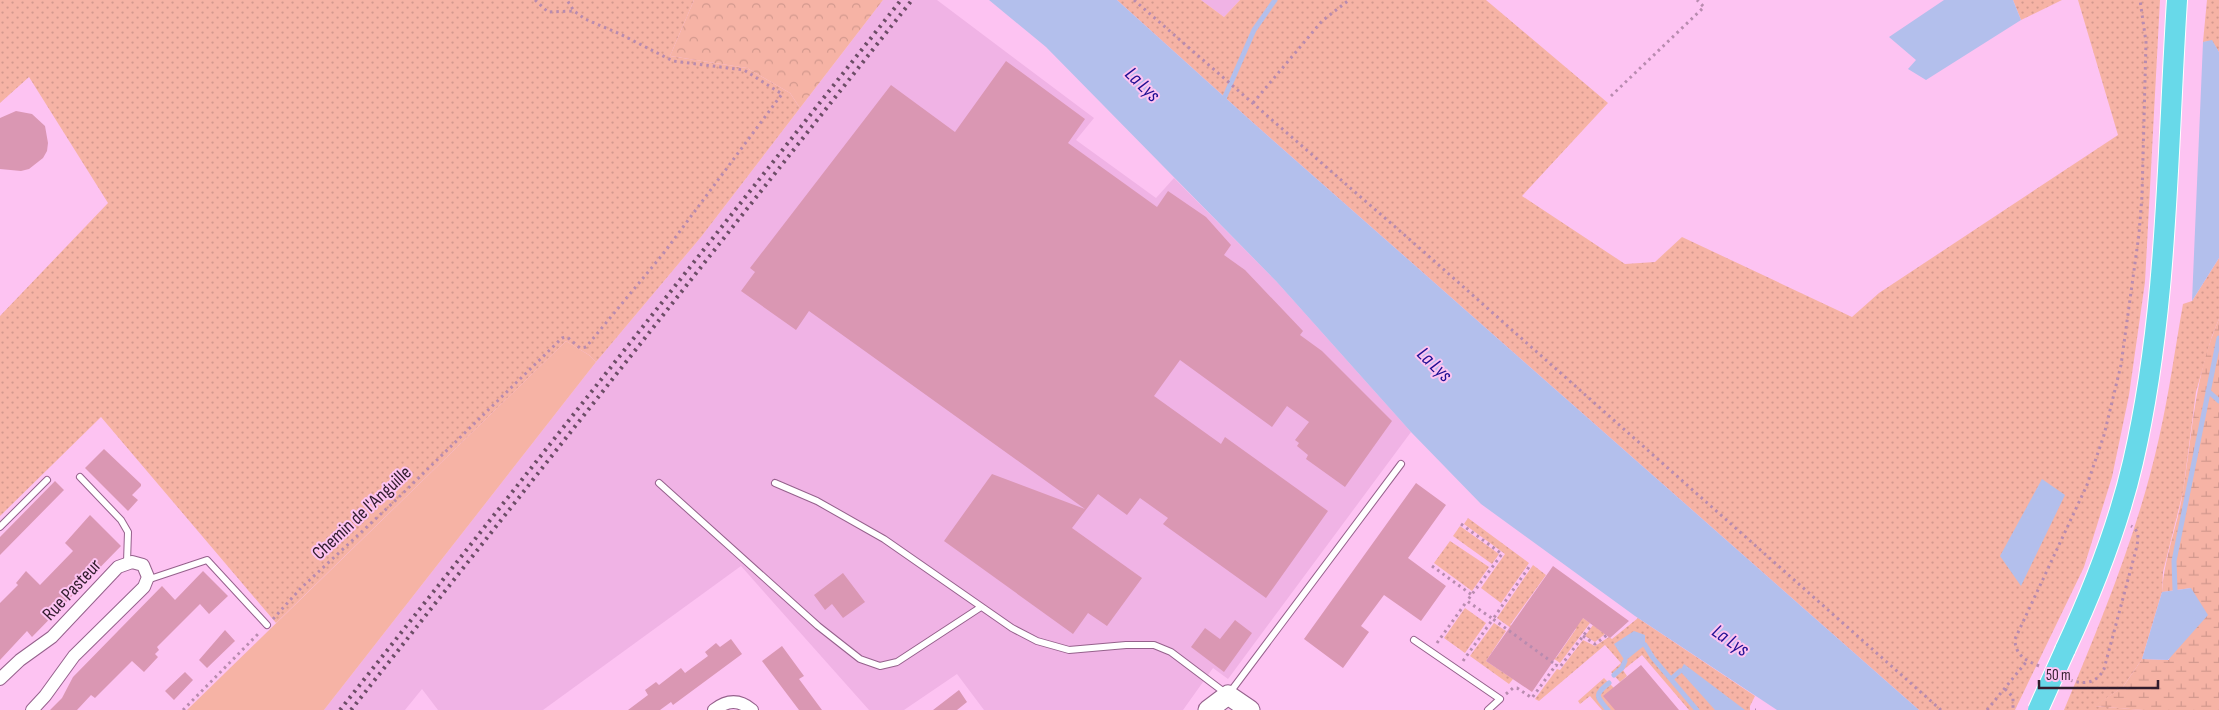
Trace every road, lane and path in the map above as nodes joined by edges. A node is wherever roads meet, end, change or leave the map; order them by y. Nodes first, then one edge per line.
1 (535, 0) edge
2 (567, 0) edge
3 (1134, 0) edge
4 (1349, 0) edge
5 (1697, 0) edge
6 (2140, 0) edge
7 (2177, 0) edge
8 (574, 11) junction
9 (1611, 96) dead end
10 (1253, 103) junction
11 (1401, 464) dead end
12 (80, 477) dead end
13 (47, 480) dead end
14 (659, 483) dead end
15 (775, 483) dead end
16 (1462, 524) dead end
17 (2128, 525) dead end
18 (0, 527) edge
19 (127, 562) junction
20 (1531, 564) dead end
21 (1432, 566) dead end
22 (148, 580) junction
23 (1472, 594) junction
24 (1467, 601) junction
25 (981, 607) junction
26 (1493, 619) junction
27 (1592, 624) dead end
28 (267, 625) junction
29 (1607, 635) dead end
30 (1583, 636) junction
31 (1414, 640) dead end
32 (1434, 646) dead end
33 (2027, 661) junction
34 (1460, 664) dead end
35 (1556, 664) junction
36 (2045, 669) dead end
37 (2063, 677) dead end
38 (0, 679) edge
39 (1517, 688) dead end
40 (2004, 689) junction
41 (1228, 695) junction
42 (32, 710) edge
43 (183, 710) edge
44 (714, 710) edge
45 (752, 710) edge
46 (1208, 710) edge
47 (1250, 710) edge
48 (1488, 710) edge
49 (1941, 710) edge
50 (1987, 710) edge
51 (2013, 710) edge
52 (2038, 710) edge

1 - 8 path
2 - 8 path
3 - 10 path
4 - 10 path
5 - 9 path
6 - 33 path
7 - 52 main road, bridge
8 - 28 path, Chemin de l'Anguille
10 - 49 path
11 - 41 lane
12 - 19 lane
13 - 18 lane
14 - 25 lane
15 - 25 lane
16 - 23 path
17 - 37 path
19 - 22 street, Rue Pasteur
19 - 38 street, Rue Pasteur
20 - 26 path
21 - 23 path
22 - 28 lane
22 - 42 street
23 - 24 path
24 - 26 path
24 - 32 path
25 - 41 lane
26 - 34 path
26 - 35 path
27 - 30 path
28 - 43 path, Chemin de l'Anguille
29 - 30 path
30 - 35 path
31 - 48 lane
33 - 36 path
33 - 40 path
35 - 39 path
40 - 50 path
40 - 51 path
41 - 46 street
41 - 47 street
44 - 45 street

